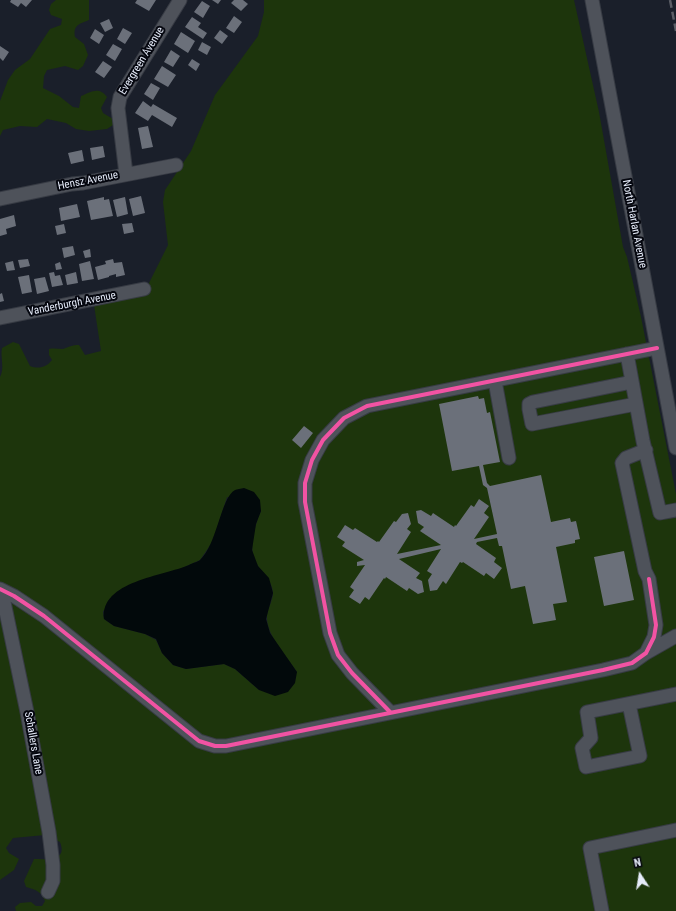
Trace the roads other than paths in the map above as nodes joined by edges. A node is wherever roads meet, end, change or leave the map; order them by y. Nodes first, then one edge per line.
1 (180, 0) edge
2 (592, 0) edge
3 (176, 165) dead end
4 (126, 174) junction
5 (0, 199) edge
6 (144, 289) dead end
7 (0, 318) edge
8 (657, 348) junction
9 (627, 354) junction
10 (494, 380) junction
11 (632, 382) junction
12 (636, 404) junction
13 (676, 448) edge
14 (646, 450) junction
15 (509, 458) dead end
16 (676, 510) edge
17 (0, 588) edge
18 (0, 596) edge
19 (676, 636) edge
20 (646, 653) junction
21 (676, 694) edge
22 (629, 704) junction
23 (390, 712) junction
24 (676, 830) edge
25 (48, 892) dead end
26 (602, 911) edge

1 - 4 street, Evergreen Avenue
2 - 8 street, North Harlan Avenue
3 - 4 street, Hensz Avenue
4 - 5 street, Hensz Avenue
6 - 7 street, Vanderburgh Avenue
8 - 9 street
8 - 13 street, North Harlan Avenue
9 - 10 street
9 - 11 street
10 - 15 street
10 - 23 street
11 - 12 street
11 - 12 street
12 - 14 street
14 - 16 street
14 - 20 street
17 - 23 street
18 - 25 street, Schallers Lane
19 - 20 street
20 - 23 street
21 - 22 street
22 - 22 street
24 - 26 street

